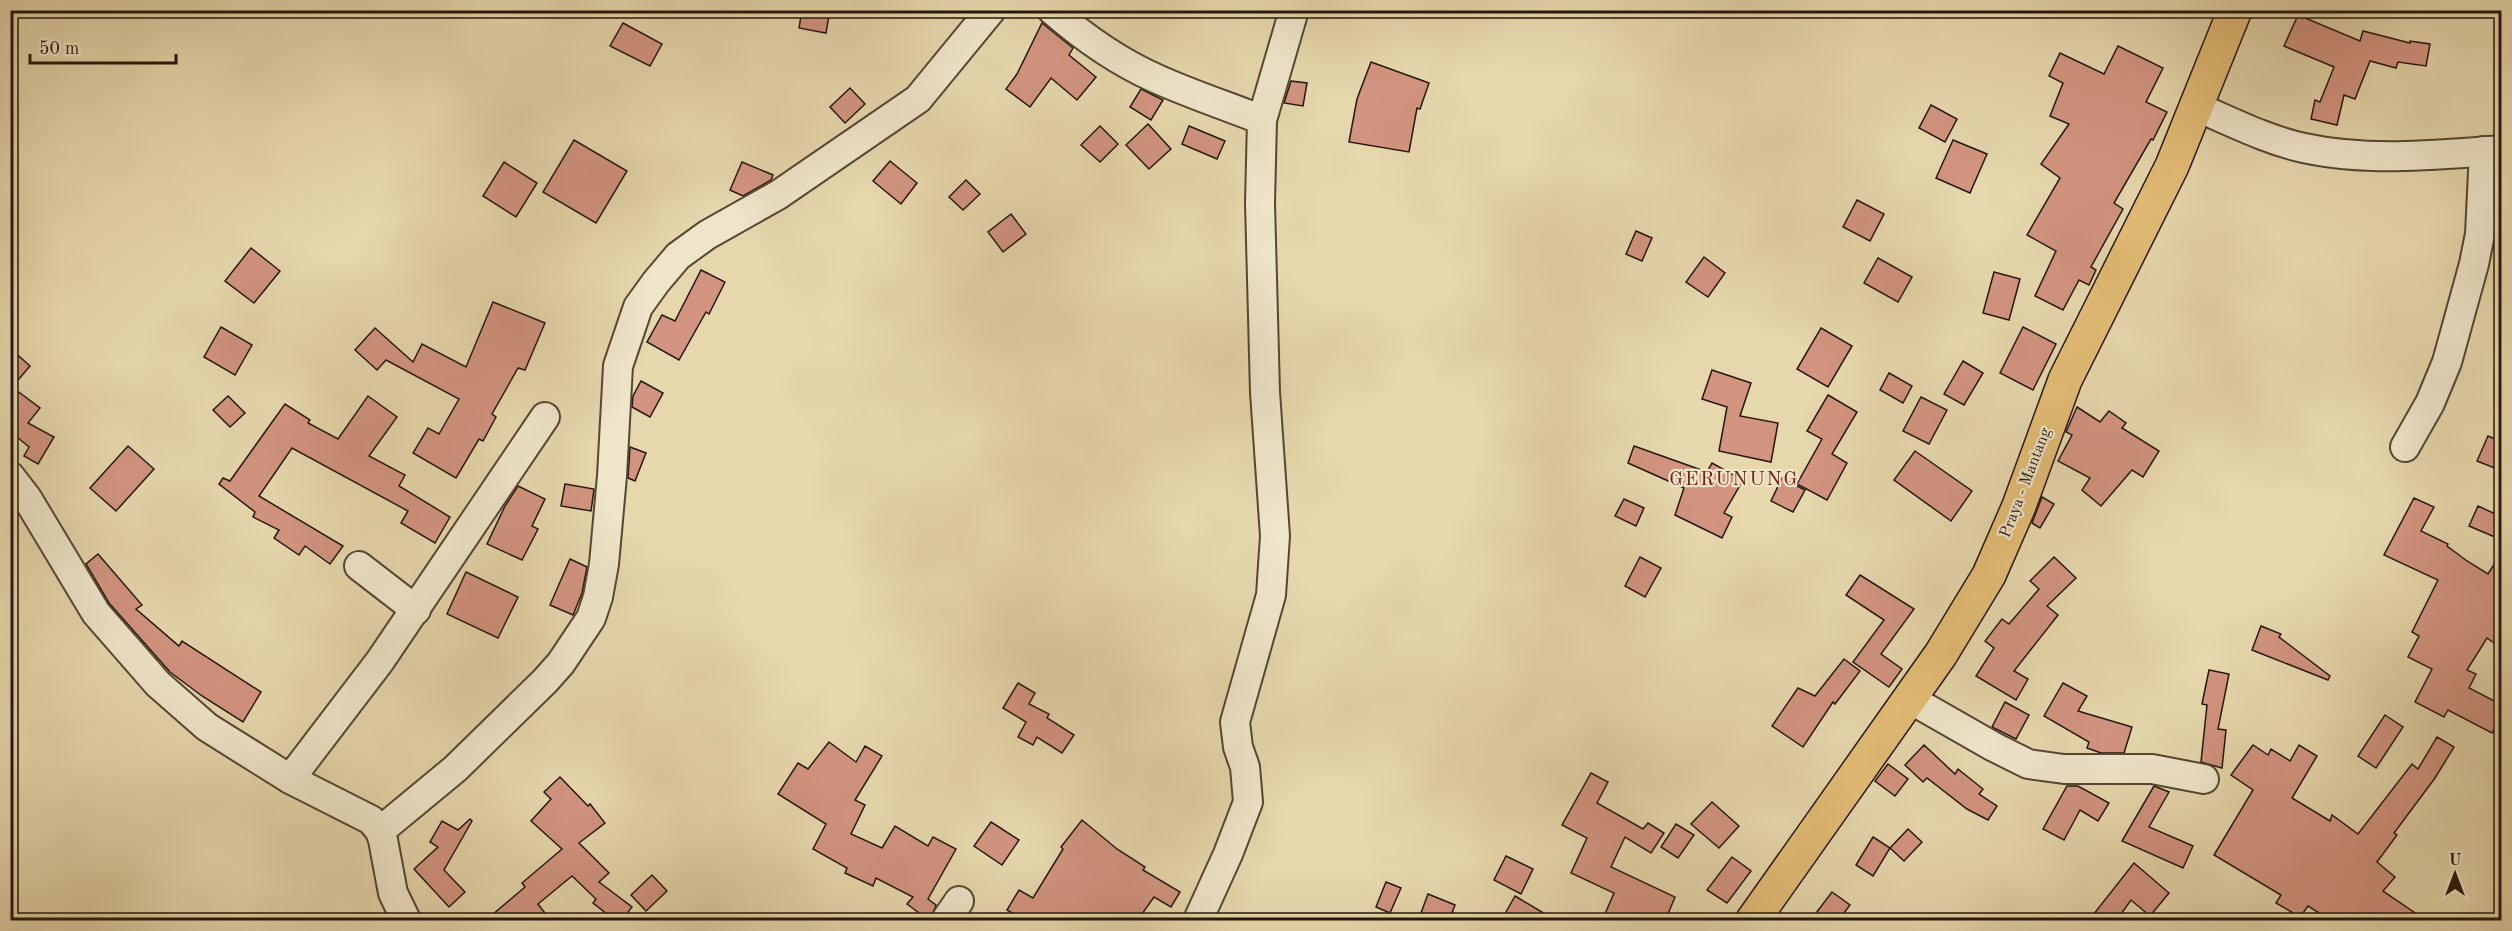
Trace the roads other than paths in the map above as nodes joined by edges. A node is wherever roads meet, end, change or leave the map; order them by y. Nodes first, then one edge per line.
1 (991, 10) edge
2 (1052, 10) edge
3 (1294, 10) edge
4 (2235, 10) edge
5 (2197, 107) junction
6 (1262, 120) junction
7 (2493, 150) edge
8 (545, 417) dead end
9 (2406, 447) dead end
10 (10, 476) edge
11 (359, 566) dead end
12 (416, 610) junction
13 (1910, 699) junction
14 (290, 779) junction
15 (2204, 779) dead end
16 (380, 831) junction
17 (405, 921) edge
18 (1198, 921) edge
19 (1753, 921) edge

1 - 16 street
2 - 6 street
3 - 6 street
4 - 5 main road, Praya - Mantang
5 - 7 street
5 - 13 main road, Praya - Mantang
6 - 18 street
7 - 9 street
8 - 12 street
10 - 14 street
11 - 12 street
12 - 14 street
13 - 15 street
13 - 19 main road, Praya - Mantang
14 - 16 street
16 - 17 street

